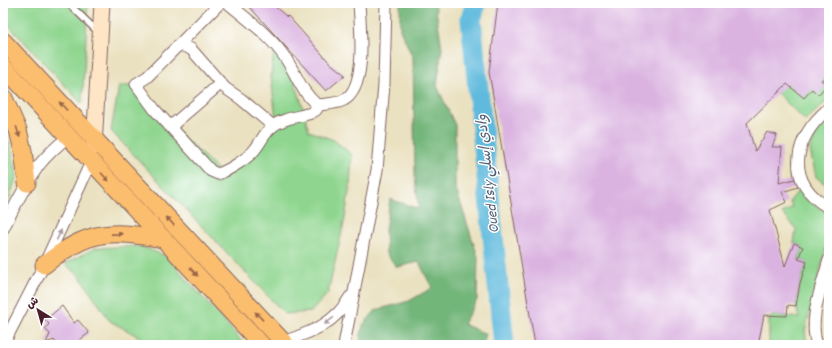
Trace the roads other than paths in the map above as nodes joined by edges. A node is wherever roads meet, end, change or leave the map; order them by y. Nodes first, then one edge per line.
1 (68, 3) edge
2 (102, 3) edge
3 (220, 3) edge
4 (228, 3) edge
5 (359, 3) edge
6 (386, 3) edge
7 (100, 34) junction
8 (3, 41) edge
9 (180, 45) junction
10 (3, 66) edge
11 (220, 84) junction
12 (3, 96) edge
13 (317, 105) junction
14 (829, 108) edge
15 (96, 110) junction
16 (80, 125) junction
17 (273, 126) junction
18 (170, 127) junction
19 (68, 137) junction
20 (95, 141) junction
21 (91, 162) junction
22 (27, 182) junction
23 (829, 208) edge
24 (3, 229) edge
25 (164, 239) junction
26 (829, 260) edge
27 (44, 265) junction
28 (354, 292) junction
29 (284, 344) edge
30 (3, 345) edge
31 (262, 345) edge
32 (344, 345) edge
33 (817, 345) edge

1 - 7 lane
2 - 7 street
3 - 9 street
4 - 13 street
5 - 13 street
6 - 28 street
7 - 15 street
16 -> 8 main road
9 - 11 street
9 - 18 street
10 - 19 main road
11 - 17 street
11 - 18 street
12 -> 22 main road
13 - 17 street
14 - 23 street
15 - 16 street
15 - 20 street
16 - 19 street
16 - 20 main road
17 - 18 street
19 - 21 main road
19 - 22 street
20 - 21 street
29 -> 20 main road
21 -> 25 main road
27 -> 21 street
22 - 24 street
27 -> 25 main road
25 -> 31 main road
26 - 33 street
27 - 30 street
28 -> 29 street
28 - 32 street

